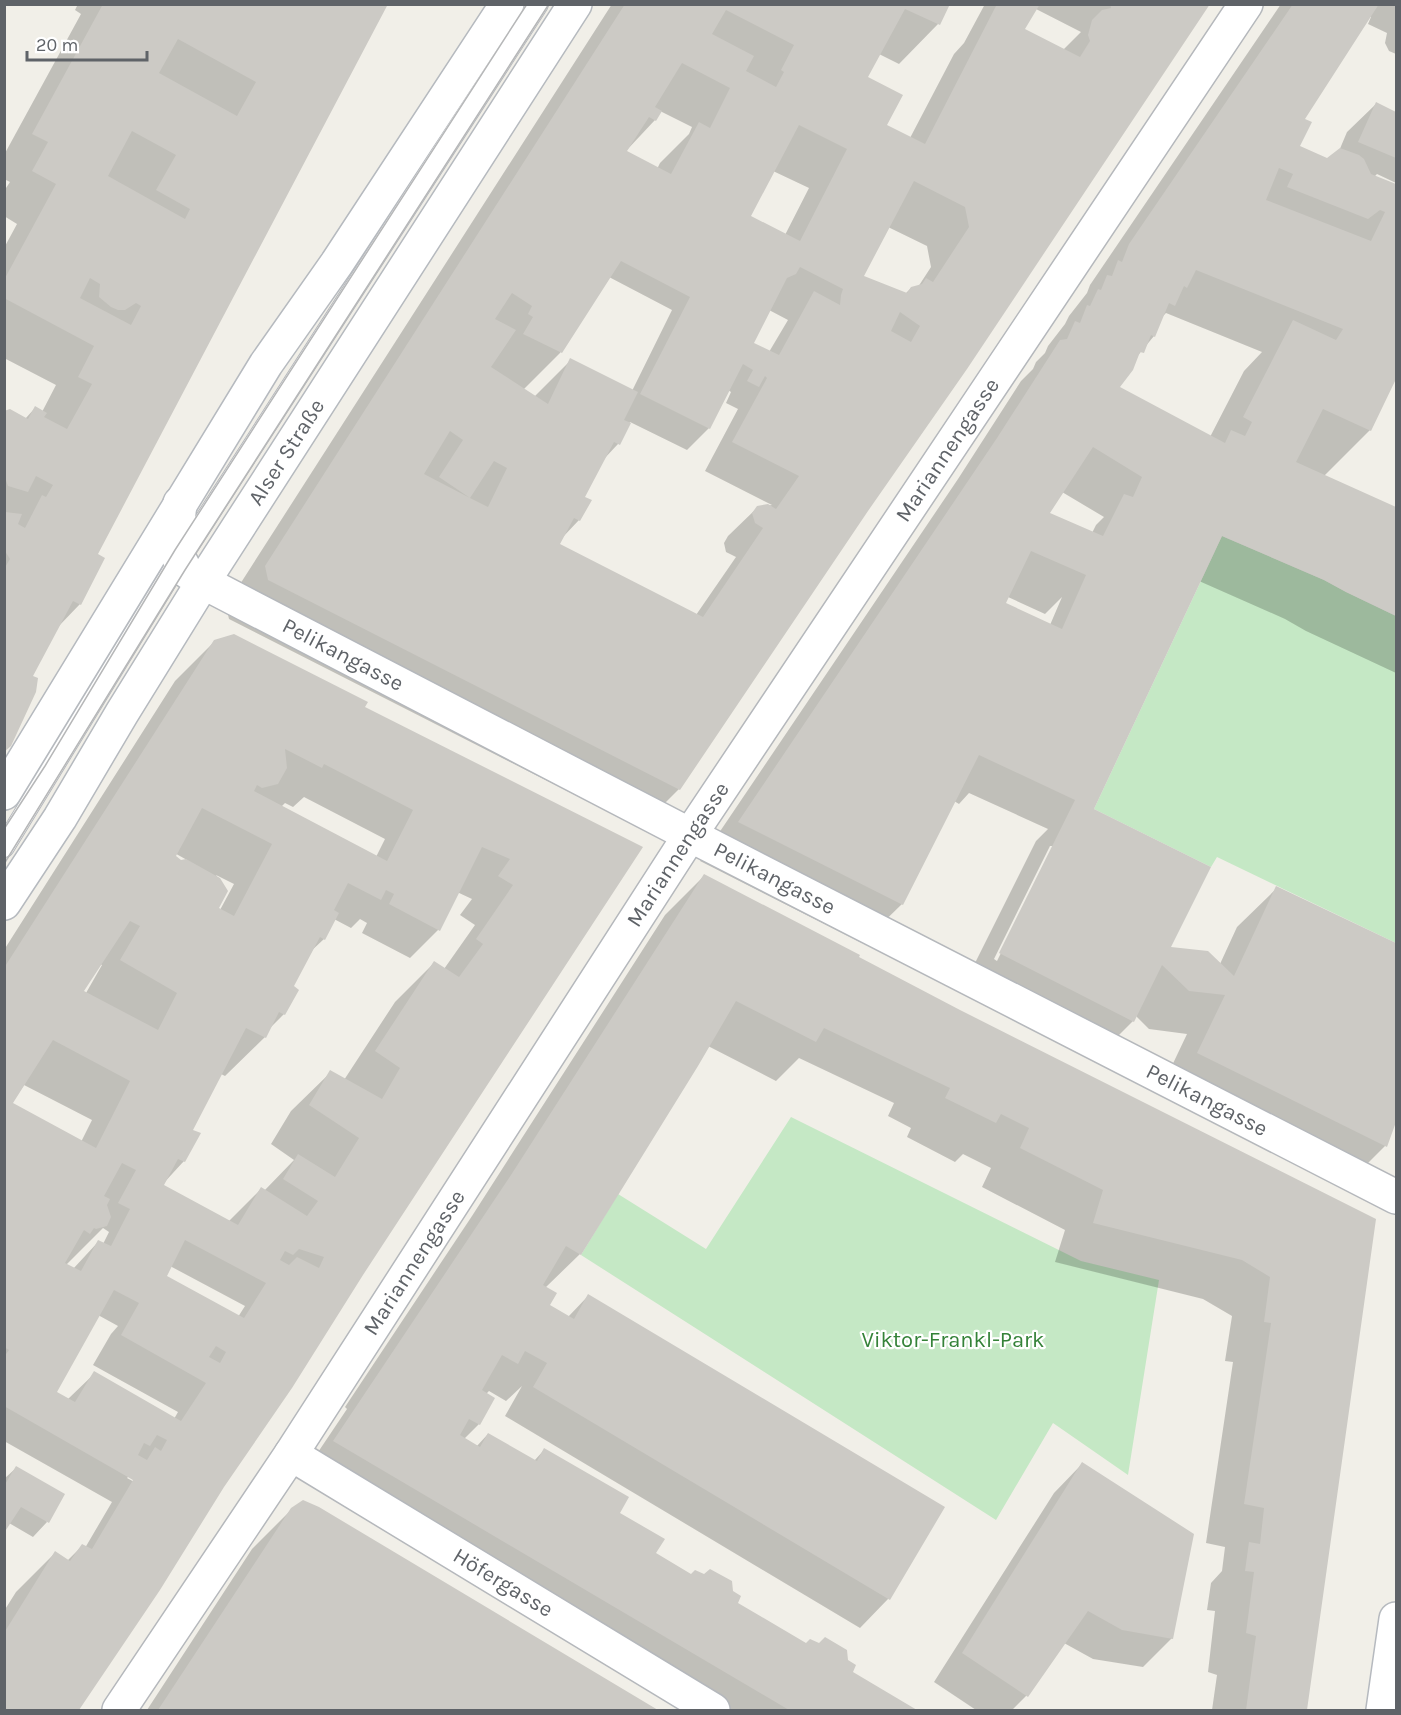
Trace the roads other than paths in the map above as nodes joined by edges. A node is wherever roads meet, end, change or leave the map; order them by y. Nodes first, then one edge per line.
1 (507, 4) edge
2 (538, 4) edge
3 (575, 4) edge
4 (1246, 4) edge
5 (180, 503) junction
6 (191, 570) junction
7 (4, 793) edge
8 (690, 835) junction
9 (4, 847) edge
10 (4, 903) edge
11 (1396, 1197) edge
12 (291, 1454) junction
13 (1396, 1619) edge
14 (119, 1710) edge
15 (712, 1710) edge
16 (1383, 1710) edge

1 - 5 street
2 - 6 lane
3 - 6 street, Alser Straße
4 - 8 street, Mariannengasse
5 - 6 street
5 - 7 street
6 - 8 street, Pelikangasse
6 - 9 lane
6 - 10 street, Alser Straße
8 - 11 street, Pelikangasse
8 - 12 street, Mariannengasse
12 - 14 street, Mariannengasse
12 - 15 street, Höfergasse
13 - 16 street

